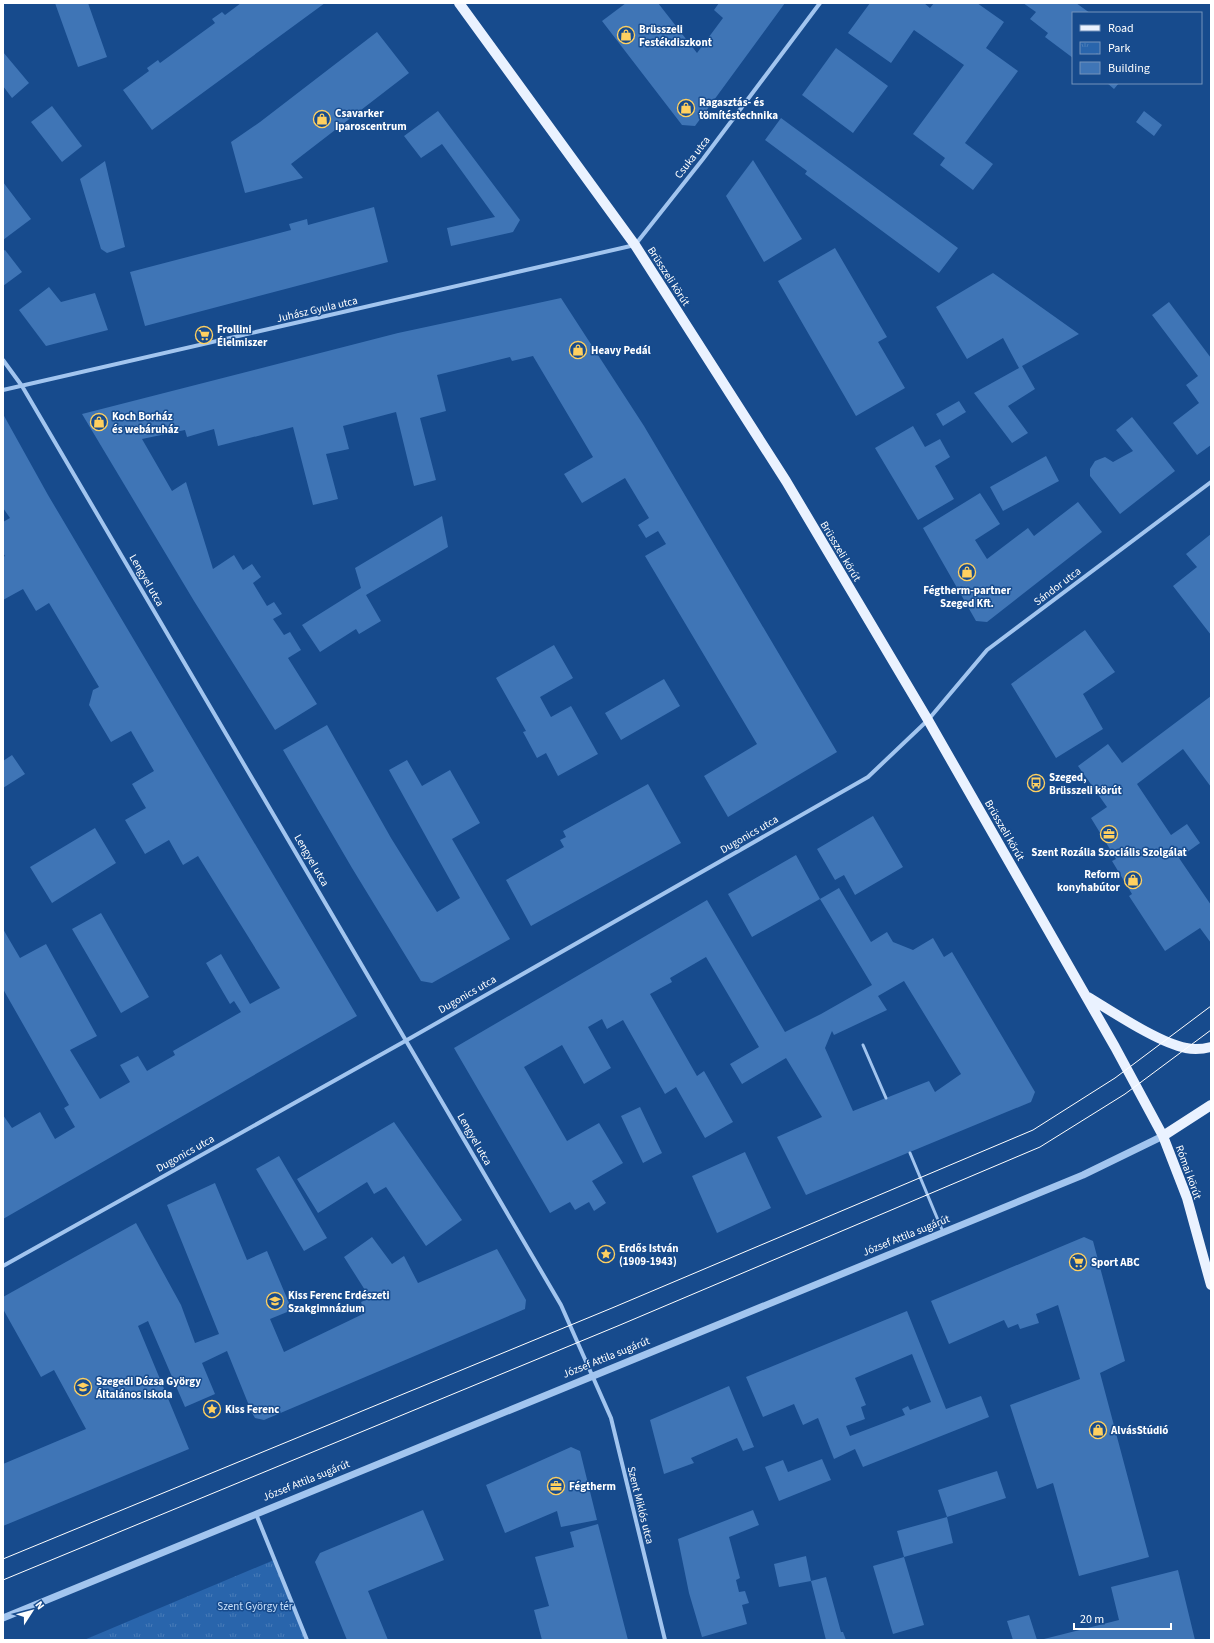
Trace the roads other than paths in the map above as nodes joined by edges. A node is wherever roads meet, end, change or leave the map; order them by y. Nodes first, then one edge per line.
1 (459, 3) edge
2 (820, 3) edge
3 (635, 245) junction
4 (3, 360) edge
5 (22, 386) junction
6 (3, 390) edge
7 (1211, 482) edge
8 (928, 720) junction
9 (1086, 996) junction
10 (407, 1040) junction
11 (863, 1045) dead end
12 (1211, 1047) edge
13 (886, 1098) dead end
14 (1211, 1105) edge
15 (1163, 1136) junction
16 (910, 1153) dead end
17 (943, 1232) junction
18 (3, 1266) edge
19 (1211, 1283) edge
20 (592, 1376) junction
21 (256, 1514) junction
22 (3, 1618) edge
23 (307, 1640) edge
24 (665, 1640) edge

1 - 3 main road, Brüsszeli körút
2 - 3 street, Csuka utca
3 - 5 street, Juhász Gyula utca
3 - 8 main road, Brüsszeli körút
4 - 5 street, Lengyel utca
5 - 6 street, Juhász Gyula utca
5 - 10 street, Lengyel utca
7 - 8 street, Sándor utca
8 - 9 main road, Brüsszeli körút
8 - 10 street, Dugonics utca
9 - 12 main road
9 - 15 main road, Brüsszeli körút
10 - 18 street, Dugonics utca
10 - 20 street, Lengyel utca
11 - 13 lane
14 - 15 main road, József Attila sugárút
15 - 17 street, József Attila sugárút
15 - 19 main road, Római körút
16 - 17 lane
17 - 20 street, József Attila sugárút
20 - 21 street, József Attila sugárút
20 - 24 street, Szent Miklós utca
21 - 22 street, József Attila sugárút
21 - 23 street

